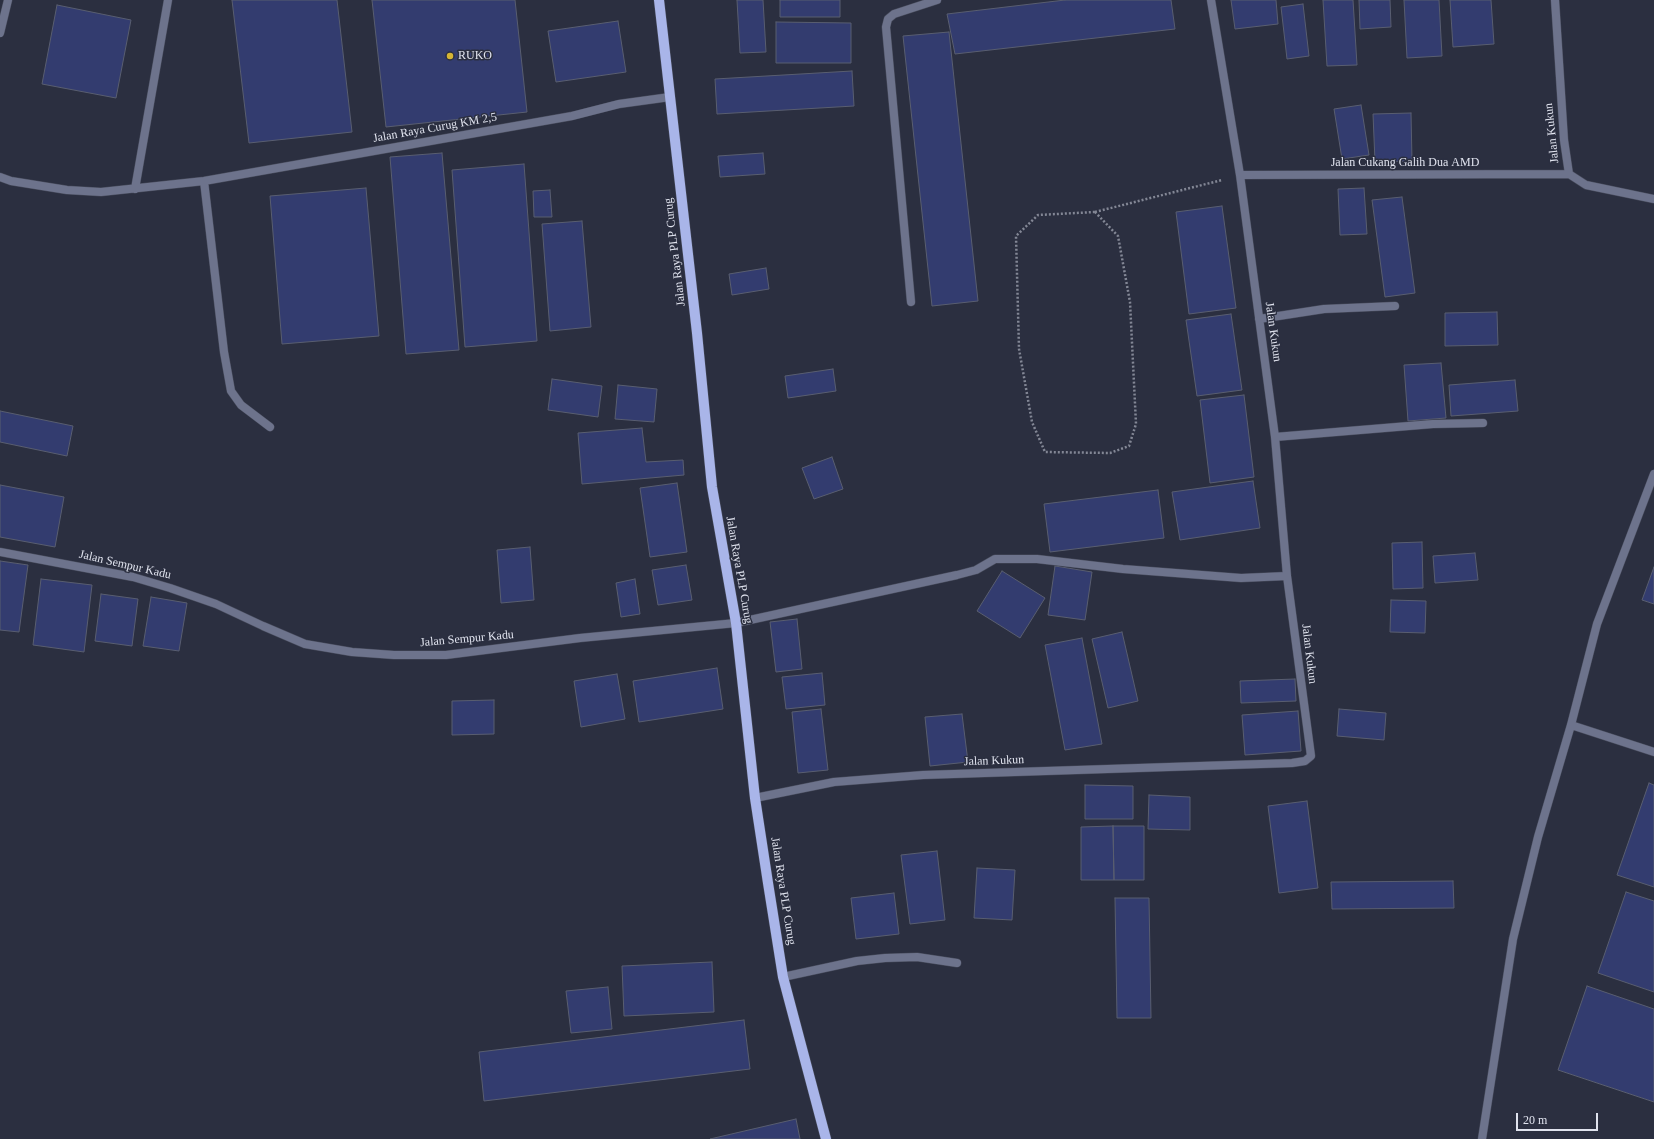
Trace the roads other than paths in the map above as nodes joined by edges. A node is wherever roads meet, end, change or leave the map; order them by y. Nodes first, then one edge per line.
1 (8, 0) edge
2 (168, 0) edge
3 (659, 0) edge
4 (937, 0) edge
5 (1210, 0) edge
6 (1555, 0) edge
7 (0, 33) edge
8 (670, 97) junction
9 (1569, 174) junction
10 (1240, 175) junction
11 (0, 177) edge
12 (204, 181) junction
13 (135, 190) junction
14 (1654, 198) edge
15 (911, 302) dead end
16 (1395, 306) dead end
17 (1259, 319) junction
18 (1483, 423) dead end
19 (270, 427) dead end
20 (1275, 438) junction
21 (1654, 474) edge
22 (0, 552) edge
23 (1287, 576) junction
24 (736, 624) junction
25 (1571, 725) junction
26 (1654, 752) edge
27 (755, 798) junction
28 (957, 962) dead end
29 (783, 977) junction
30 (826, 1139) edge
31 (1482, 1139) edge

1 - 7 street
2 - 13 street
3 - 8 main road, Jalan Raya PLP Curug
4 - 15 street
5 - 10 street, Jalan Kukun
6 - 9 street, Jalan Kukun
8 - 12 street, Jalan Raya Curug KM 2,5
8 - 24 main road, Jalan Raya PLP Curug
9 - 10 street, Jalan Cukang Galih Dua AMD
9 - 14 street, Jalan Kukun
10 - 17 street, Jalan Kukun
11 - 13 street, Jalan Raya Curug KM 2,5
12 - 13 street, Jalan Raya Curug KM 2,5
12 - 19 street
16 - 17 street
17 - 20 street, Jalan Kukun
18 - 20 street
20 - 23 street, Jalan Kukun
21 - 25 street
22 - 24 street, Jalan Sempur Kadu
23 - 24 street, Jalan Sempur Kadu
23 - 27 street, Jalan Kukun
24 - 27 main road, Jalan Raya PLP Curug
25 - 26 street
25 - 31 street
27 - 29 main road, Jalan Raya PLP Curug
28 - 29 street
29 - 30 main road, Jalan Raya PLP Curug

